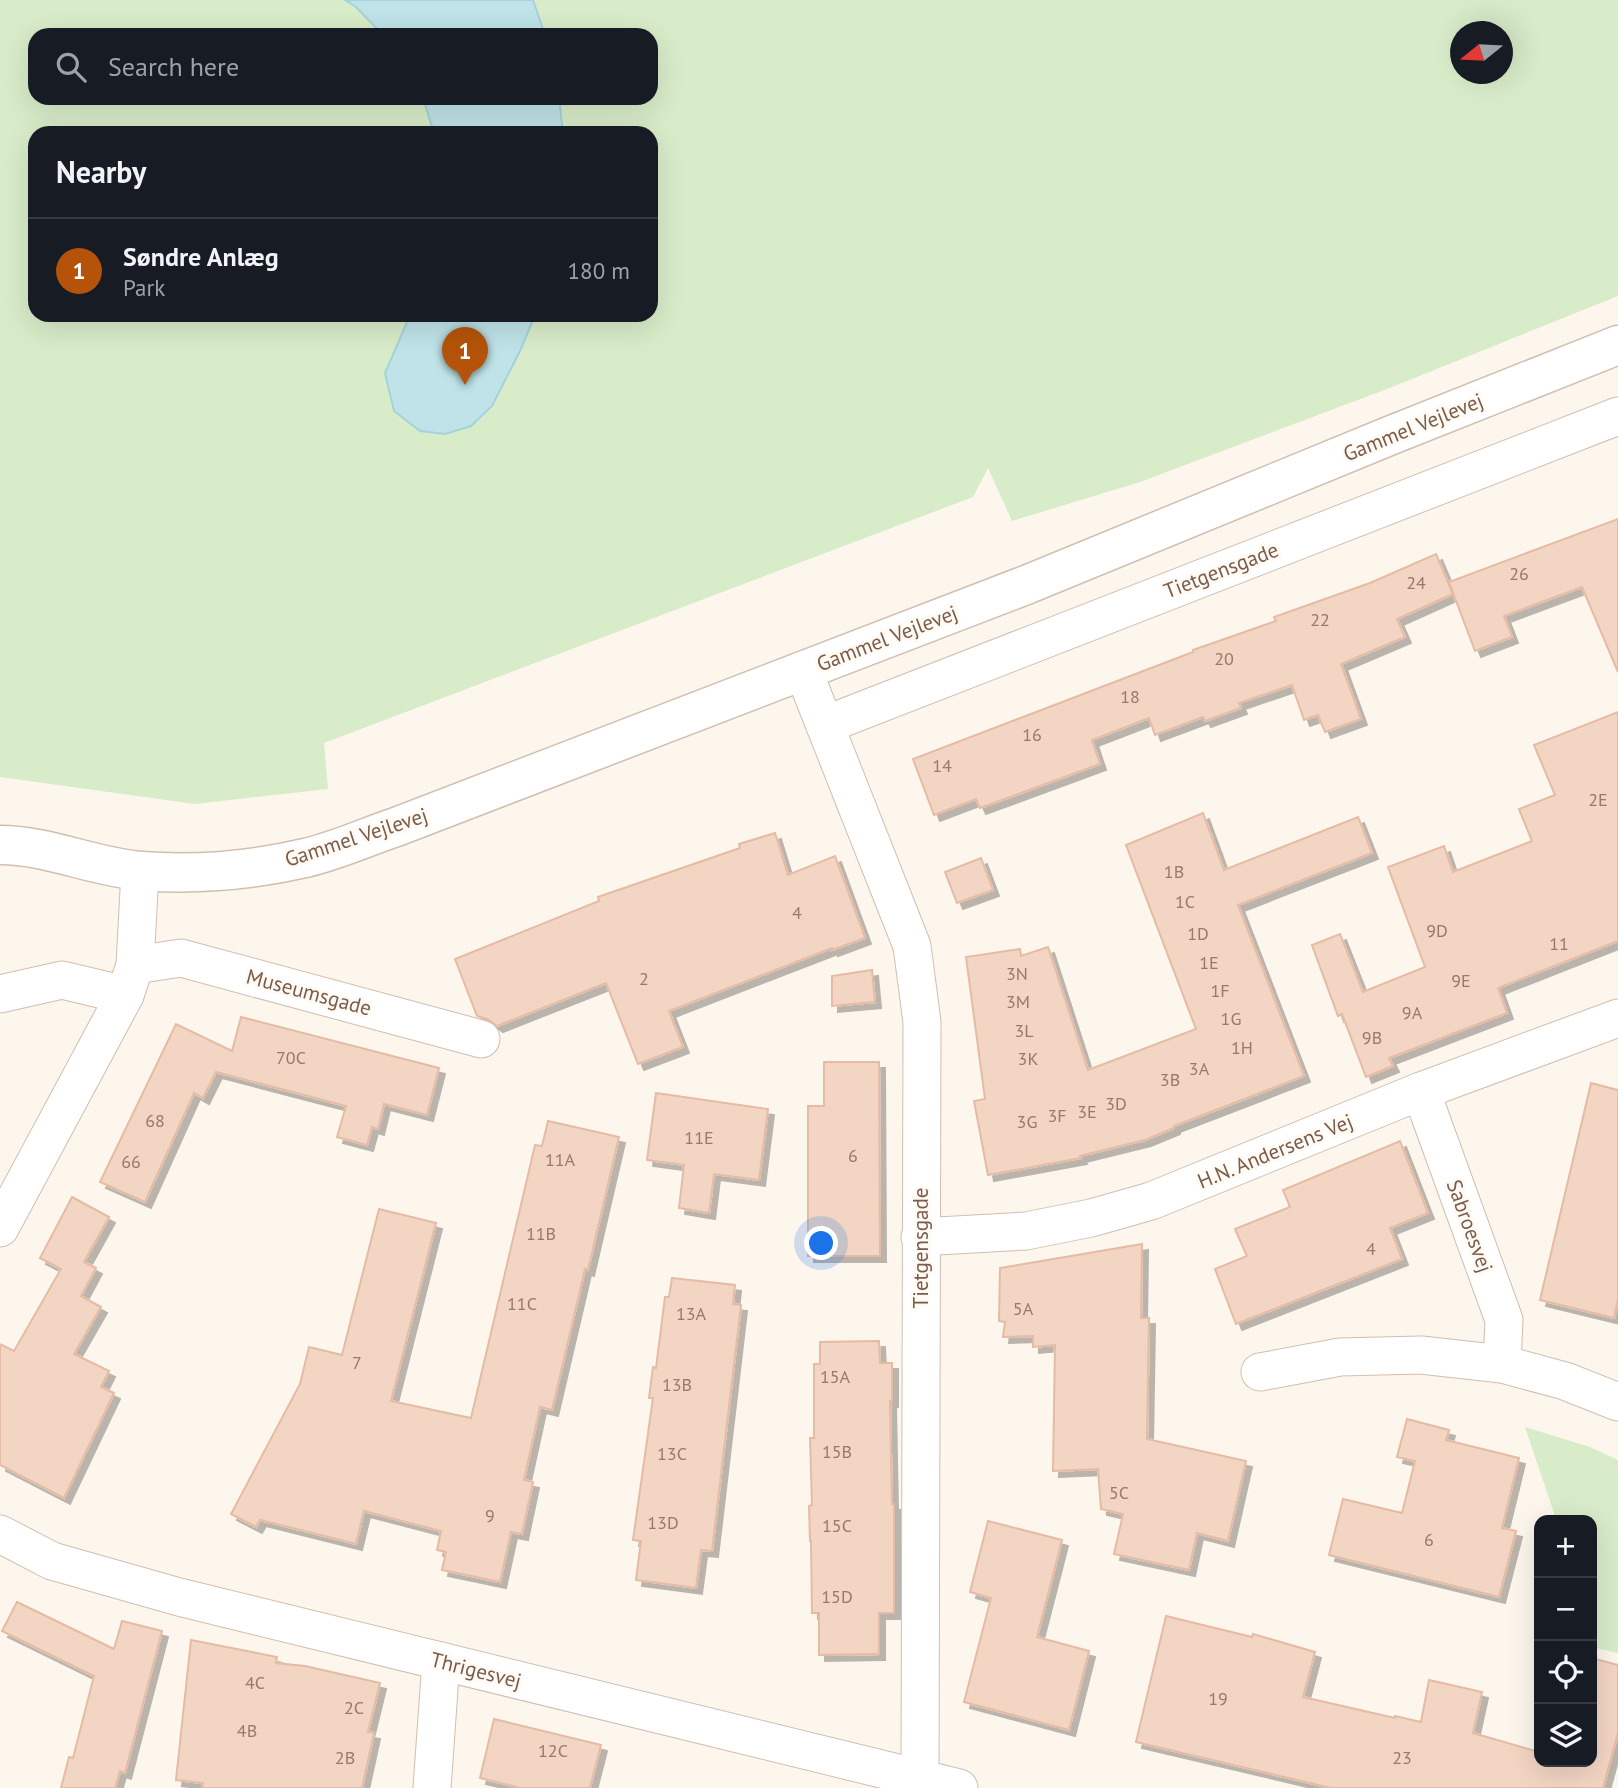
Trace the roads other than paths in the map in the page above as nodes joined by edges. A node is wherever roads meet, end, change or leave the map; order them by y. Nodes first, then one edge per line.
1 (1618, 345) edge
2 (1618, 416) edge
3 (803, 670) junction
4 (825, 724) junction
5 (8, 837) edge
6 (140, 871) junction
7 (130, 980) junction
8 (0, 994) edge
9 (1618, 1018) edge
10 (481, 1039) dead end
11 (1421, 1091) junction
12 (0, 1228) edge
13 (920, 1237) junction
14 (1502, 1364) junction
15 (1260, 1372) dead end
16 (1618, 1402) edge
17 (0, 1534) edge
18 (441, 1661) junction
19 (920, 1783) edge
20 (432, 1788) edge
21 (959, 1788) edge

1 - 3 street, Gammel Vejlevej
2 - 4 street, Tietgensgade
3 - 4 street, Tietgensgade
3 - 6 street, Gammel Vejlevej
4 - 13 street, Tietgensgade
5 - 6 street, Gammel Vejlevej
6 - 7 street
7 - 8 street
7 - 10 street, Museumsgade
7 - 12 street
9 - 11 street, H.N. Andersens Vej
11 - 13 street, H.N. Andersens Vej
11 - 14 street, Sabroesvej
13 - 19 street, Tietgensgade
14 - 15 street
14 - 16 street
17 - 18 street, Thrigesvej
18 - 19 street, Thrigesvej
18 - 20 street
19 - 21 street, Thrigesvej

